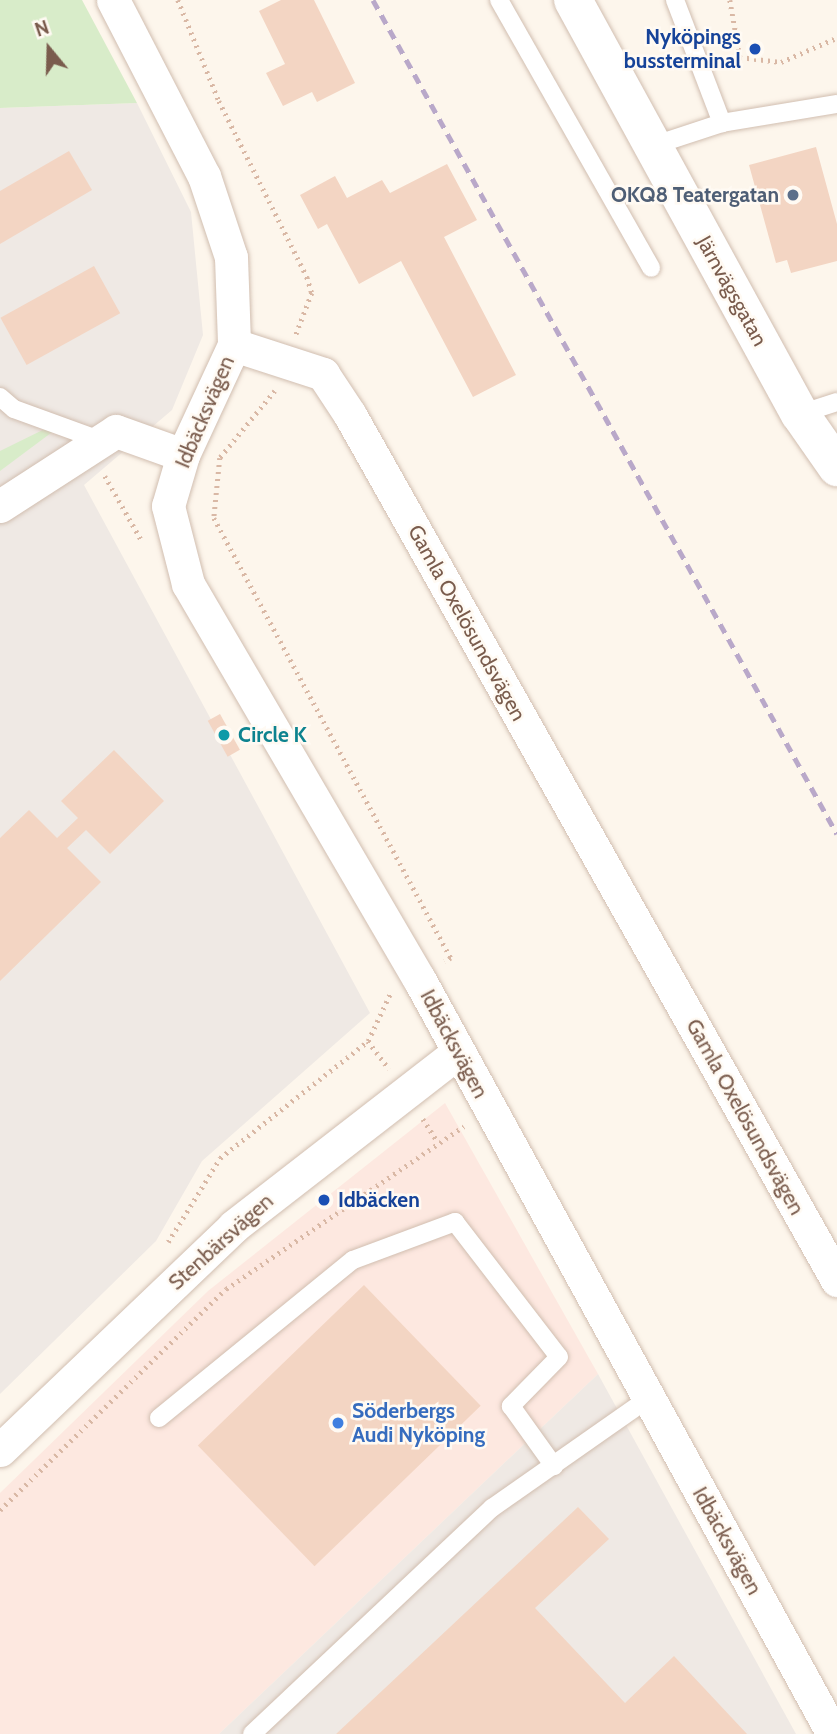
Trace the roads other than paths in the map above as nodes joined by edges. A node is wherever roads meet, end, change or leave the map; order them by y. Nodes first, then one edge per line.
1 (113, 0) edge
2 (499, 0) edge
3 (573, 0) edge
4 (675, 0) edge
5 (837, 104) edge
6 (722, 123) junction
7 (652, 146) junction
8 (651, 268) dead end
9 (234, 345) junction
10 (2, 402) edge
11 (837, 402) edge
12 (800, 414) junction
13 (99, 440) junction
14 (183, 455) junction
15 (837, 467) edge
16 (0, 506) edge
17 (458, 1052) junction
18 (837, 1280) edge
19 (649, 1398) junction
20 (159, 1418) dead end
21 (0, 1450) edge
22 (554, 1466) junction
23 (252, 1734) edge
24 (833, 1734) edge

1 - 9 street
2 - 8 lane
3 - 7 main road, Järnvägsgatan
4 - 6 lane
5 - 6 lane
6 - 7 lane
7 - 12 main road, Järnvägsgatan
9 - 14 street, Idbäcksvägen
9 - 18 street, Gamla Oxelösundsvägen
10 - 13 lane
11 - 12 lane
12 - 15 main road, Järnvägsgatan
13 - 14 street
13 - 16 street
14 - 17 street, Idbäcksvägen
17 - 19 street, Idbäcksvägen
17 - 21 street, Stenbärsvägen
19 - 22 lane
19 - 24 street, Idbäcksvägen
20 - 22 lane
22 - 23 lane

